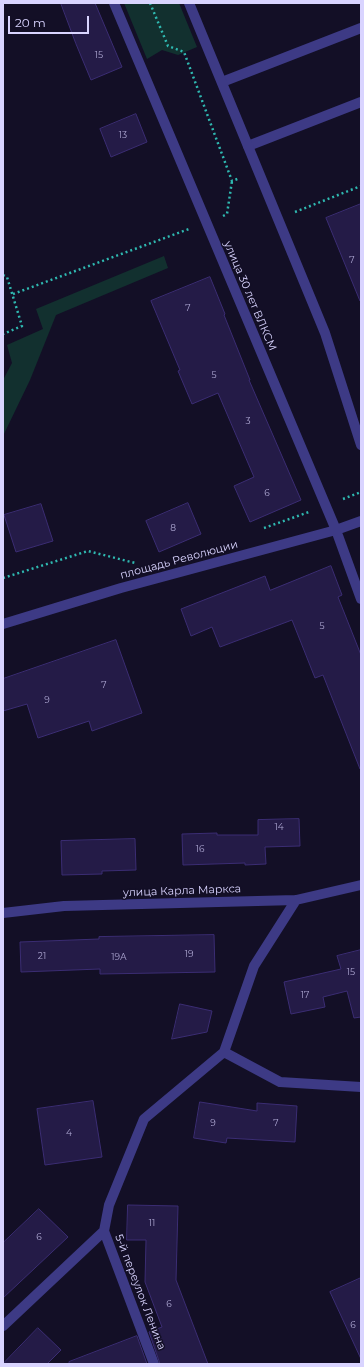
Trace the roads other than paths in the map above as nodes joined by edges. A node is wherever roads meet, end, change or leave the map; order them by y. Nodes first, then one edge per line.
1 (114, 3) edge
2 (189, 3) edge
3 (361, 28) edge
4 (222, 82) junction
5 (361, 102) edge
6 (248, 146) junction
7 (361, 445) edge
8 (361, 521) edge
9 (336, 530) junction
10 (361, 599) edge
11 (3, 624) edge
12 (361, 885) edge
13 (296, 900) junction
14 (3, 913) edge
15 (224, 1052) junction
16 (361, 1087) edge
17 (104, 1231) junction
18 (3, 1326) edge
19 (154, 1364) edge

1 - 9 street, улица 30 лет ВЛКСМ
2 - 4 street
3 - 4 street
4 - 6 street
5 - 6 street
6 - 7 street
8 - 9 street, площадь Революции
9 - 10 street, улица 30 лет ВЛКСМ
9 - 11 street, площадь Революции
12 - 13 street, улица Карла Маркса
13 - 14 street, улица Карла Маркса
13 - 15 street
15 - 16 street
15 - 17 street, 5-й переулок Ленина
17 - 18 street
17 - 19 street, 5-й переулок Ленина

